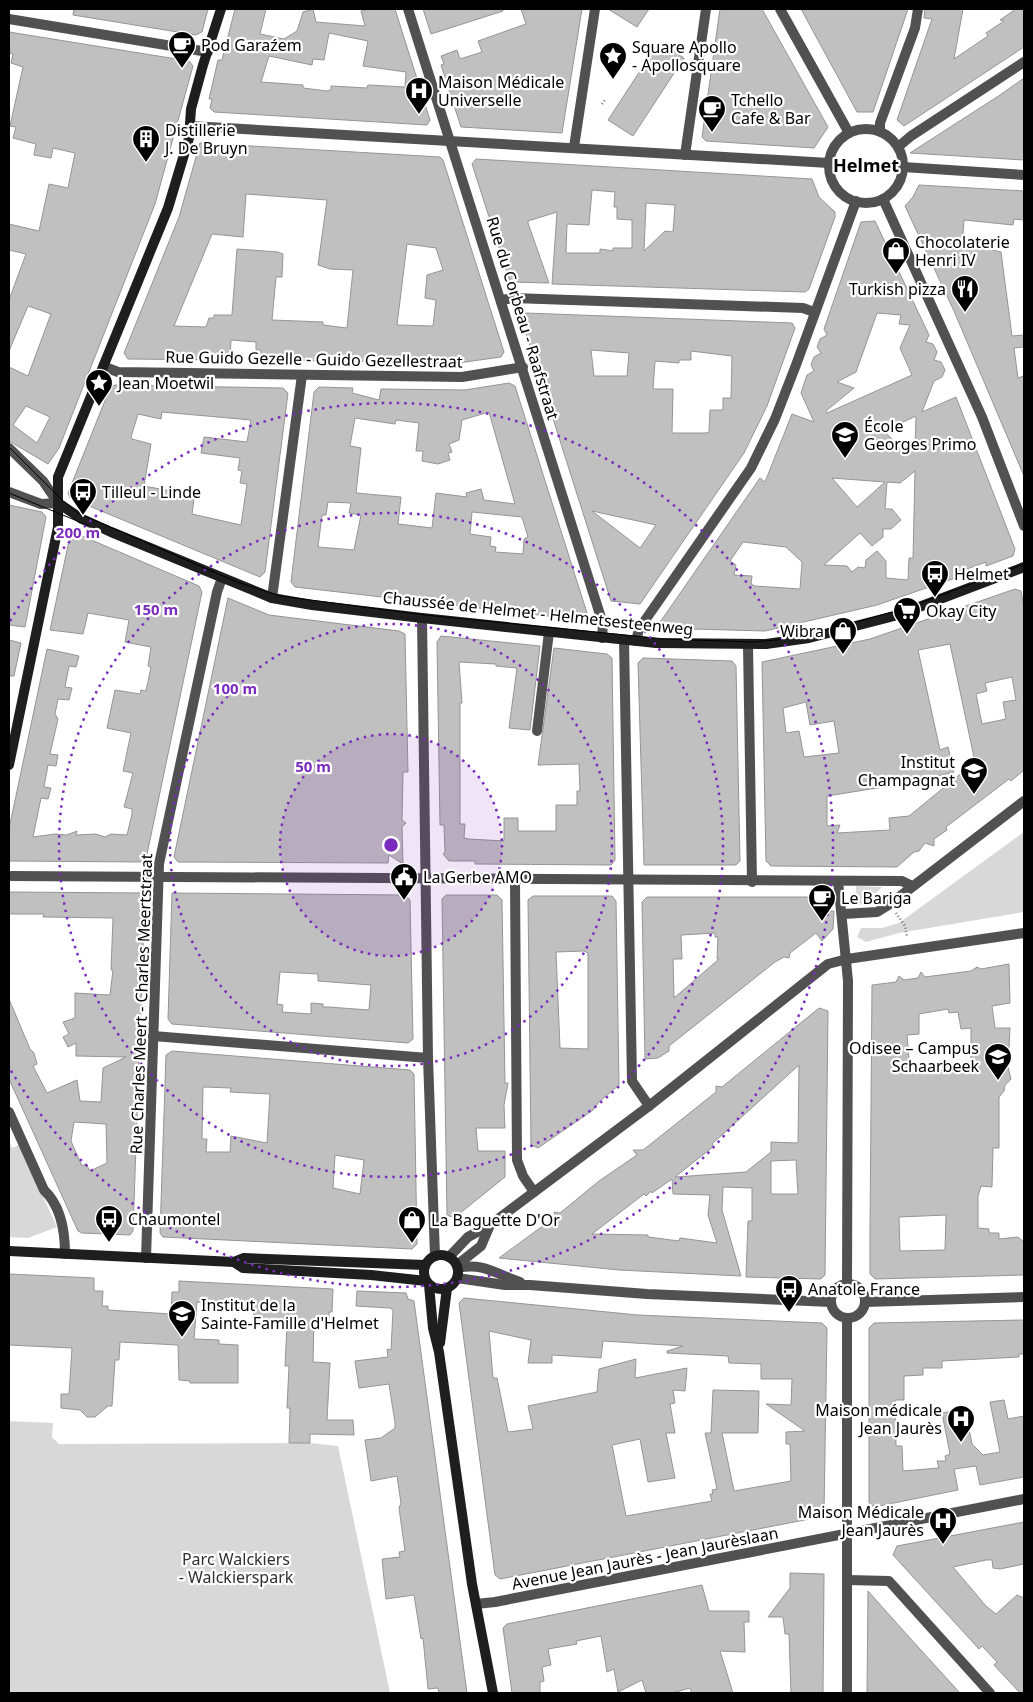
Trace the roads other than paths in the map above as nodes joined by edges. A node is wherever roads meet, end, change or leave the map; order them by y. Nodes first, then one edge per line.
1 (221, 9) edge
2 (408, 9) edge
3 (595, 9) edge
4 (706, 9) edge
5 (780, 9) edge
6 (918, 9) edge
7 (9, 19) edge
8 (208, 52) junction
9 (1024, 62) edge
10 (191, 126) junction
11 (880, 132) junction
12 (849, 133) junction
13 (452, 142) junction
14 (574, 147) junction
15 (898, 147) junction
16 (685, 155) junction
17 (829, 163) junction
18 (903, 167) junction
19 (1024, 175) edge
20 (883, 199) junction
21 (856, 201) junction
22 (502, 300) junction
23 (814, 312) junction
24 (105, 367) junction
25 (523, 367) junction
26 (302, 375) junction
27 (9, 448) edge
28 (9, 492) edge
29 (58, 503) junction
30 (1024, 526) edge
31 (1024, 567) edge
32 (222, 578) junction
33 (272, 598) junction
34 (422, 618) junction
35 (549, 632) junction
36 (602, 638) junction
37 (624, 640) junction
38 (636, 641) junction
39 (748, 645) junction
40 (537, 731) dead end
41 (9, 763) edge
42 (1024, 801) edge
43 (9, 876) edge
44 (159, 878) junction
45 (424, 879) junction
46 (628, 880) junction
47 (515, 881) junction
48 (838, 881) junction
49 (752, 882) junction
50 (912, 886) junction
51 (843, 914) junction
52 (1024, 933) edge
53 (848, 959) junction
54 (153, 1036) junction
55 (428, 1058) junction
56 (649, 1106) junction
57 (9, 1112) edge
58 (534, 1192) junction
59 (490, 1225) junction
60 (477, 1250) junction
61 (9, 1251) edge
62 (65, 1254) junction
63 (435, 1256) junction
64 (449, 1257) junction
65 (146, 1258) junction
66 (234, 1262) junction
67 (425, 1266) junction
68 (485, 1266) junction
69 (457, 1270) junction
70 (428, 1283) junction
71 (847, 1284) junction
72 (530, 1285) junction
73 (447, 1288) junction
74 (1024, 1297) edge
75 (831, 1302) junction
76 (865, 1302) junction
77 (847, 1318) junction
78 (439, 1352) junction
79 (1024, 1499) edge
80 (846, 1534) junction
81 (848, 1580) junction
82 (476, 1604) junction
83 (493, 1693) edge
84 (847, 1693) edge
85 (990, 1693) edge

1 - 8 street
2 - 13 street, Rue du Corbeau - Raafstraat
3 - 14 street
4 - 16 street
5 - 12 street
6 - 11 street
7 - 8 street
8 - 10 street
9 - 15 street
10 - 13 street
10 - 24 street
11 - 12 street
11 - 15 street
12 - 17 street
13 - 14 street
13 - 22 street, Rue du Corbeau - Raafstraat
14 - 16 street
15 - 18 street
16 - 17 street
17 - 21 street
18 - 19 street
18 - 20 street
20 - 21 street
20 - 30 street
21 - 23 street
22 - 23 street
22 - 25 street, Rue du Corbeau - Raafstraat
23 - 38 street
24 - 26 street, Rue Guido Gezelle - Guido Gezellestraat
24 - 29 street
25 - 26 street, Rue Guido Gezelle - Guido Gezellestraat
25 - 36 street, Rue du Corbeau - Raafstraat
26 - 33 street
27 - 29 street
28 - 29 street
29 - 32 street, Chaussée de Helmet - Helmetsesteenweg
29 - 41 street
31 - 39 street, Chaussée de Helmet - Helmetsesteenweg
32 - 33 street, Chaussée de Helmet - Helmetsesteenweg
32 - 44 street, Rue Charles Meert - Charles Meertstraat
33 - 34 street, Chaussée de Helmet - Helmetsesteenweg
34 - 35 street, Chaussée de Helmet - Helmetsesteenweg
34 - 45 street
35 - 36 street, Chaussée de Helmet - Helmetsesteenweg
35 - 40 street
36 - 37 street, Chaussée de Helmet - Helmetsesteenweg
37 - 38 street, Chaussée de Helmet - Helmetsesteenweg
37 - 46 street
38 - 39 street, Chaussée de Helmet - Helmetsesteenweg
39 - 49 street
42 - 50 street
43 - 44 street
44 - 45 street
44 - 54 street, Rue Charles Meert - Charles Meertstraat
45 - 47 street
45 - 55 street
46 - 47 street
46 - 49 street
46 - 56 street
47 - 58 street
48 - 49 street
48 - 50 street
48 - 51 street
50 - 51 street
51 - 53 street
52 - 53 street
53 - 56 street
53 - 71 street
54 - 55 street
54 - 65 street, Rue Charles Meert - Charles Meertstraat
55 - 63 street
56 - 58 street
57 - 62 street
58 - 59 street
59 - 60 street
59 - 64 street
60 - 68 street
60 - 69 street
61 - 62 street
62 - 65 street
63 - 64 street
63 - 67 street
64 - 69 street
65 - 66 street
66 - 67 street
66 - 70 street
67 - 70 street
68 - 69 street
68 - 72 street
69 - 72 street
69 - 73 street
70 - 73 street
70 - 78 street
71 - 75 street
71 - 76 street
72 - 75 street
73 - 78 street
74 - 76 street
75 - 77 street
76 - 77 street
77 - 80 street
78 - 82 street
79 - 80 street, Avenue Jean Jaurès - Jean Jaurèslaan
80 - 81 street
80 - 82 street, Avenue Jean Jaurès - Jean Jaurèslaan
81 - 84 street
81 - 85 street
82 - 83 street

